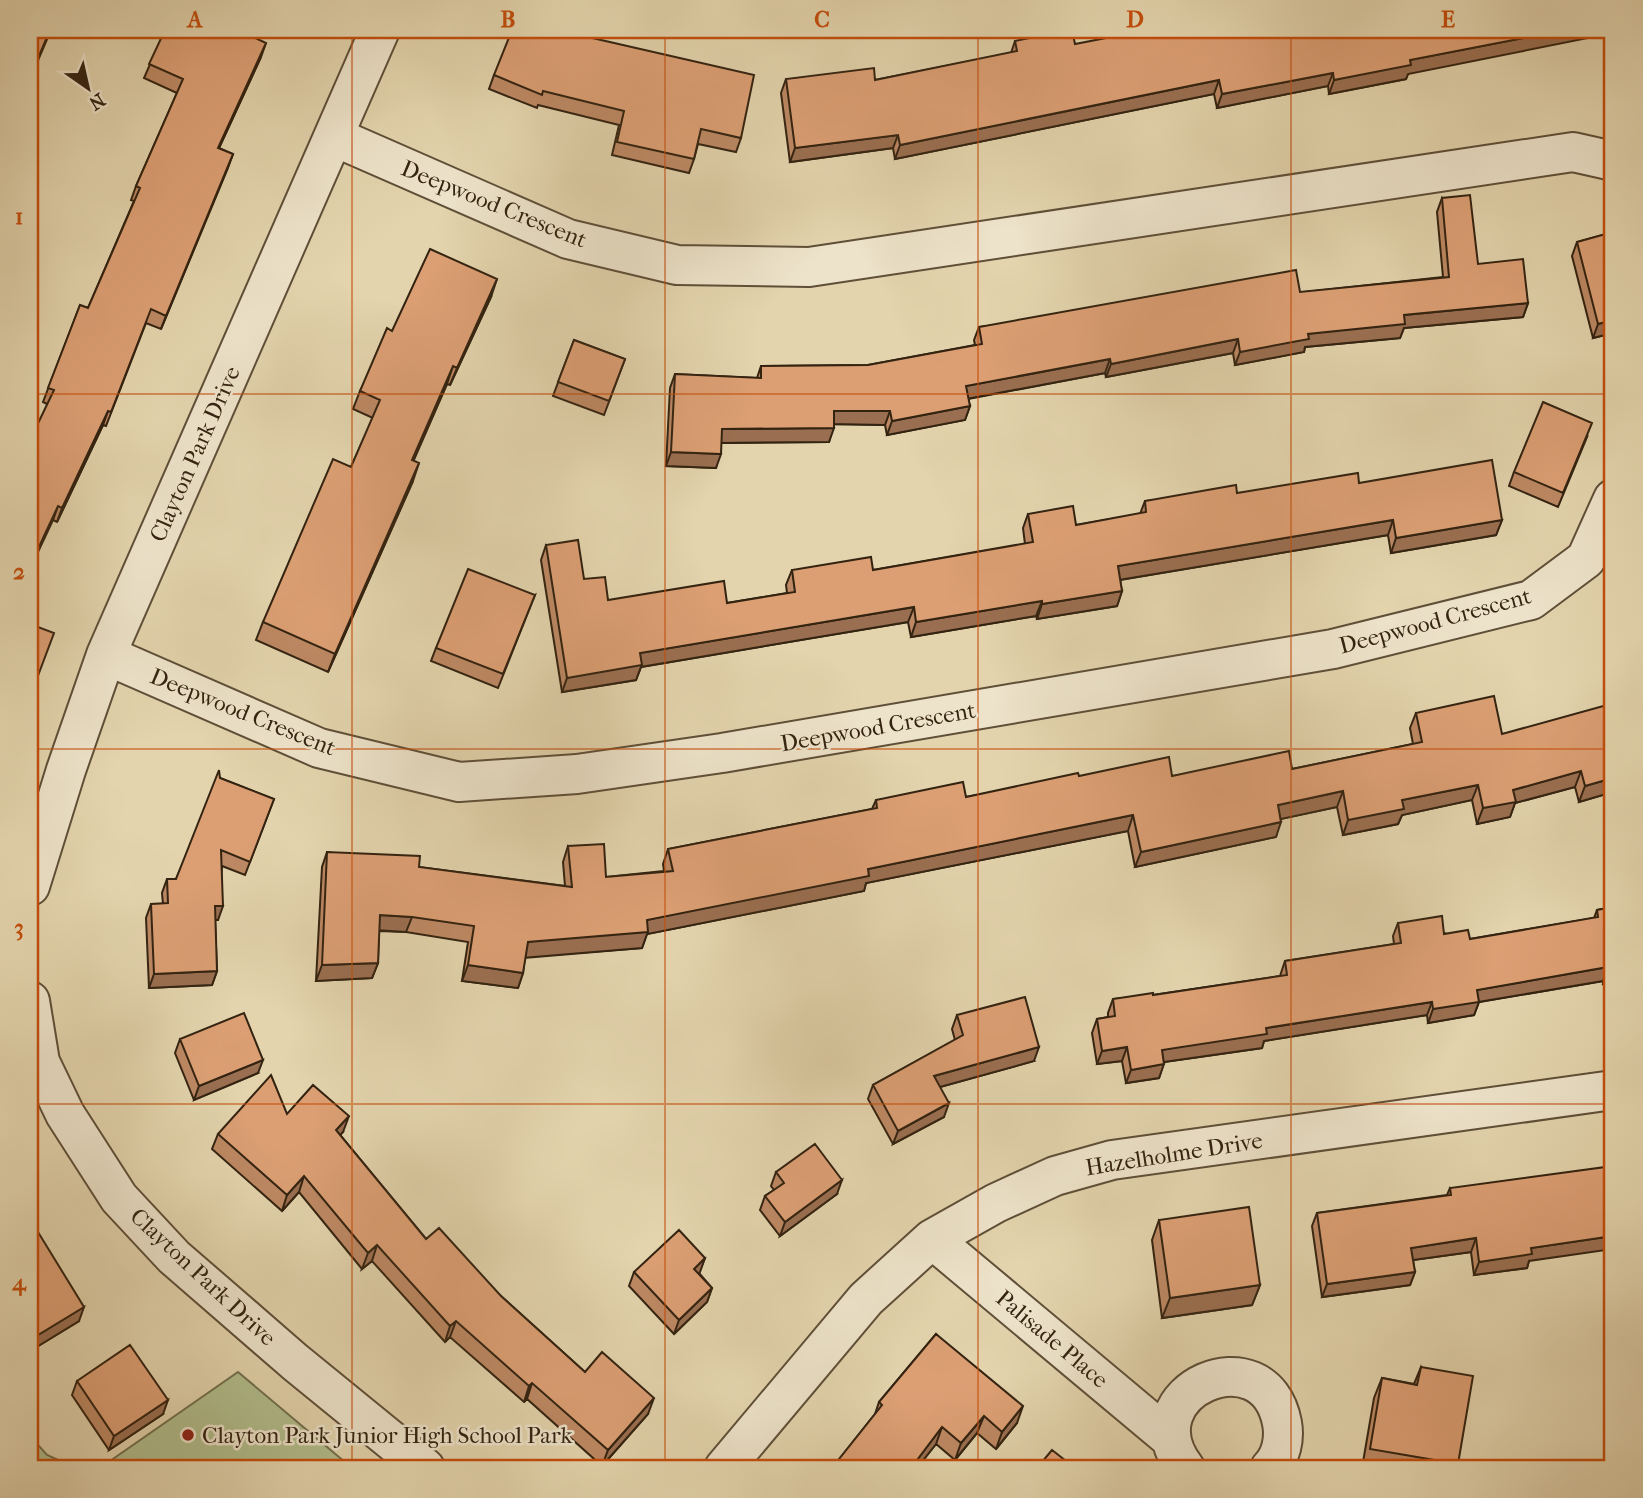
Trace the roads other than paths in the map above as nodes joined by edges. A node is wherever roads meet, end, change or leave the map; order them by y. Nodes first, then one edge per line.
1 (380, 30) edge
2 (334, 136) junction
3 (1613, 161) edge
4 (1613, 499) edge
5 (106, 655) junction
6 (30, 886) edge
7 (30, 1001) edge
8 (35, 1063) edge
9 (1613, 1090) edge
10 (932, 1238) junction
11 (1178, 1454) edge
12 (425, 1468) edge
13 (724, 1468) edge
14 (1270, 1468) edge

1 - 2 street, Clayton Park Drive
2 - 3 street, Deepwood Crescent
2 - 5 street, Clayton Park Drive
4 - 5 street, Deepwood Crescent
5 - 6 street, Clayton Park Drive
7 - 8 street, Clayton Park Drive
8 - 12 street, Clayton Park Drive
9 - 10 street, Hazelholme Drive
10 - 11 street, Palisade Place
10 - 13 street, Hazelholme Drive
11 - 14 street, Palisade Place

